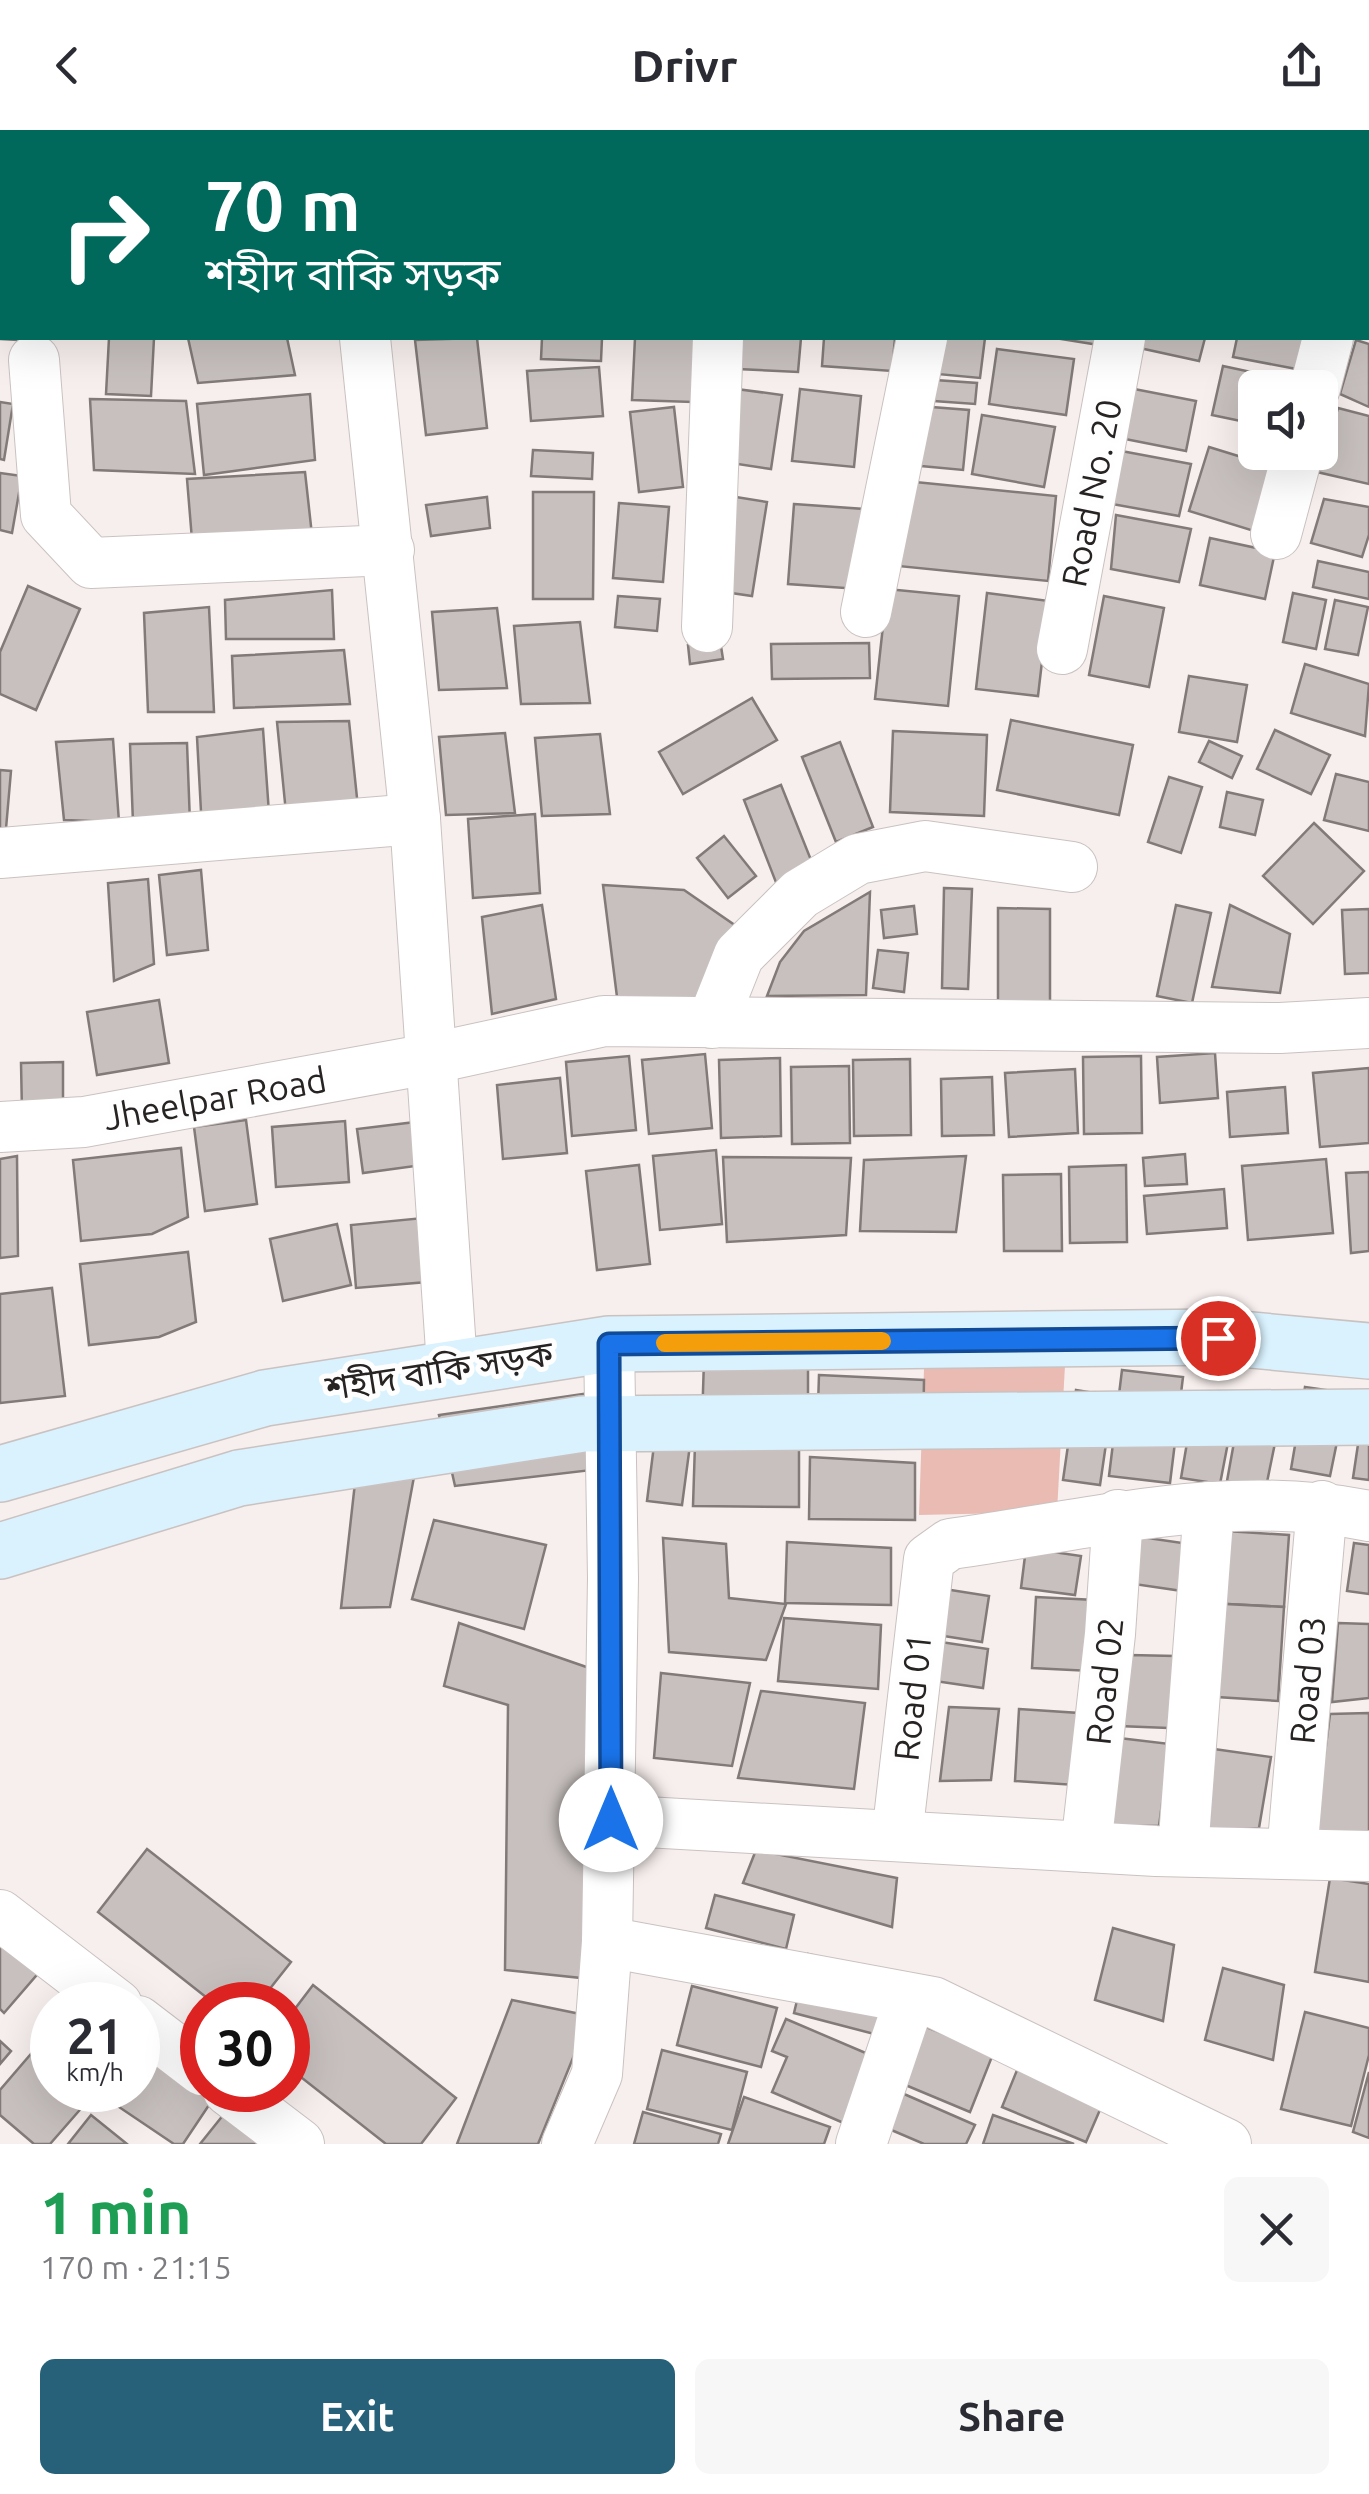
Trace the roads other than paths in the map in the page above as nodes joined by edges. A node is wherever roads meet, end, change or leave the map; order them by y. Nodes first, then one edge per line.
1 (365, 340) edge
2 (718, 340) edge
3 (922, 340) edge
4 (1120, 340) edge
5 (1327, 340) edge
6 (24, 350) edge
7 (1320, 370) edge
8 (1293, 470) edge
9 (1276, 534) dead end
10 (389, 550) junction
11 (866, 612) dead end
12 (706, 627) dead end
13 (1062, 649) dead end
14 (416, 818) junction
15 (0, 853) edge
16 (1072, 868) dead end
17 (712, 1023) junction
18 (1369, 1023) edge
19 (428, 1059) junction
20 (0, 1126) edge
21 (609, 1344) junction
22 (1369, 1351) edge
23 (452, 1365) junction
24 (1369, 1418) edge
25 (610, 1423) junction
26 (0, 1474) edge
27 (1210, 1507) junction
28 (1346, 1511) edge
29 (1118, 1515) junction
30 (0, 1550) edge
31 (611, 1820) junction
32 (897, 1836) junction
33 (1086, 1847) junction
34 (1184, 1851) junction
35 (1292, 1854) junction
36 (1369, 1856) edge
37 (0, 1916) edge
38 (607, 1942) junction
39 (87, 1982) edge
40 (910, 1999) junction
41 (160, 2037) edge
42 (180, 2053) edge
43 (257, 2112) edge
44 (1138, 2124) edge
45 (299, 2144) edge
46 (566, 2144) edge
47 (861, 2144) edge
48 (1226, 2144) edge

1 - 10 street
2 - 12 street
3 - 11 street
4 - 13 street, Road No. 20
5 - 7 street
6 - 10 street
8 - 9 street
10 - 14 street
14 - 15 street
14 - 19 street
16 - 17 street
17 - 18 street, Jheelpar Road
17 - 19 street, Jheelpar Road
19 - 20 street, Jheelpar Road
19 - 23 street
21 - 22 street, শহীদ বাকি সড়ক
21 - 23 street, শহীদ বাকি সড়ক
21 - 25 street
23 - 26 street, শহীদ বাকি সড়ক
24 - 25 street, শহীদ বাকি সড়ক
25 - 30 street, শহীদ বাকি সড়ক
25 - 31 street
27 - 28 street
27 - 29 street
27 - 34 street
28 - 35 street, Road 03
29 - 32 street, Road 01
29 - 33 street, Road 02
31 - 32 street
31 - 38 street
32 - 33 street
33 - 34 street
34 - 35 street
35 - 36 street
37 - 39 street
38 - 40 street
38 - 46 street
40 - 44 street
40 - 47 street
41 - 42 street
43 - 45 street
44 - 48 street

